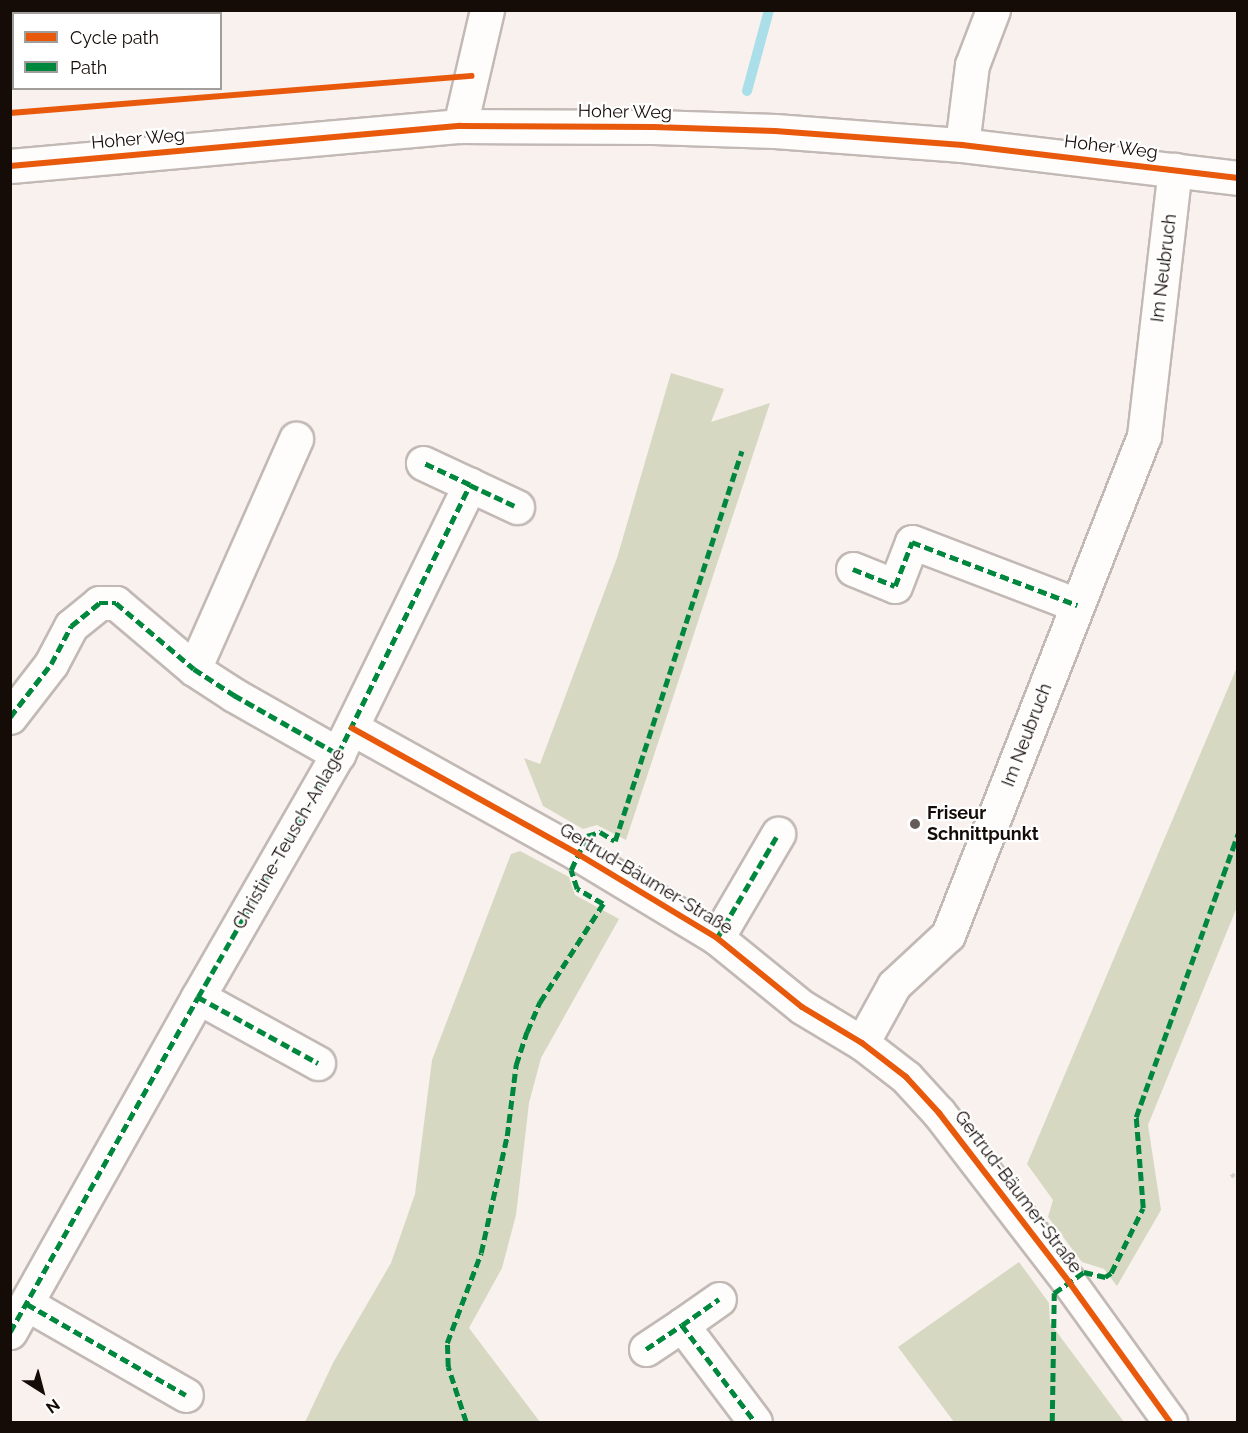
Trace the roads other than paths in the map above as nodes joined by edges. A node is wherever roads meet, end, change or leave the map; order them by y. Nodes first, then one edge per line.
1 (487, 10) edge
2 (993, 10) edge
3 (460, 126) junction
4 (962, 145) junction
5 (10, 166) edge
6 (1175, 170) junction
7 (1238, 178) edge
8 (296, 440) dead end
9 (423, 463) dead end
10 (471, 486) junction
11 (517, 507) dead end
12 (853, 569) dead end
13 (1077, 605) junction
14 (194, 669) junction
15 (10, 717) edge
16 (345, 741) junction
17 (778, 834) dead end
18 (717, 938) junction
19 (198, 997) junction
20 (862, 1043) junction
21 (318, 1063) dead end
22 (719, 1299) dead end
23 (27, 1304) junction
24 (682, 1324) junction
25 (10, 1332) edge
26 (646, 1349) dead end
27 (186, 1395) dead end
28 (755, 1422) edge
29 (1170, 1422) edge

1 - 3 street
2 - 4 street
3 - 4 street, Hoher Weg
3 - 5 street, Hoher Weg
4 - 6 street, Hoher Weg
6 - 7 street, Hoher Weg
6 - 13 street, Im Neubruch
8 - 14 street
9 - 10 street
10 - 11 street
10 - 16 street, Christine-Teusch-Anlage
12 - 13 street
13 - 20 street, Im Neubruch
14 - 15 street, Gertrud-Bäumer-Straße
14 - 16 street, Gertrud-Bäumer-Straße
16 - 18 street, Gertrud-Bäumer-Straße
16 - 19 street, Christine-Teusch-Anlage
17 - 18 street, Gertrud-Bäumer-Straße
18 - 20 street, Gertrud-Bäumer-Straße
19 - 21 street
19 - 23 street, Christine-Teusch-Anlage
20 - 29 street, Gertrud-Bäumer-Straße
22 - 24 street
23 - 25 street, Christine-Teusch-Anlage
23 - 27 street
24 - 26 street
24 - 28 street

